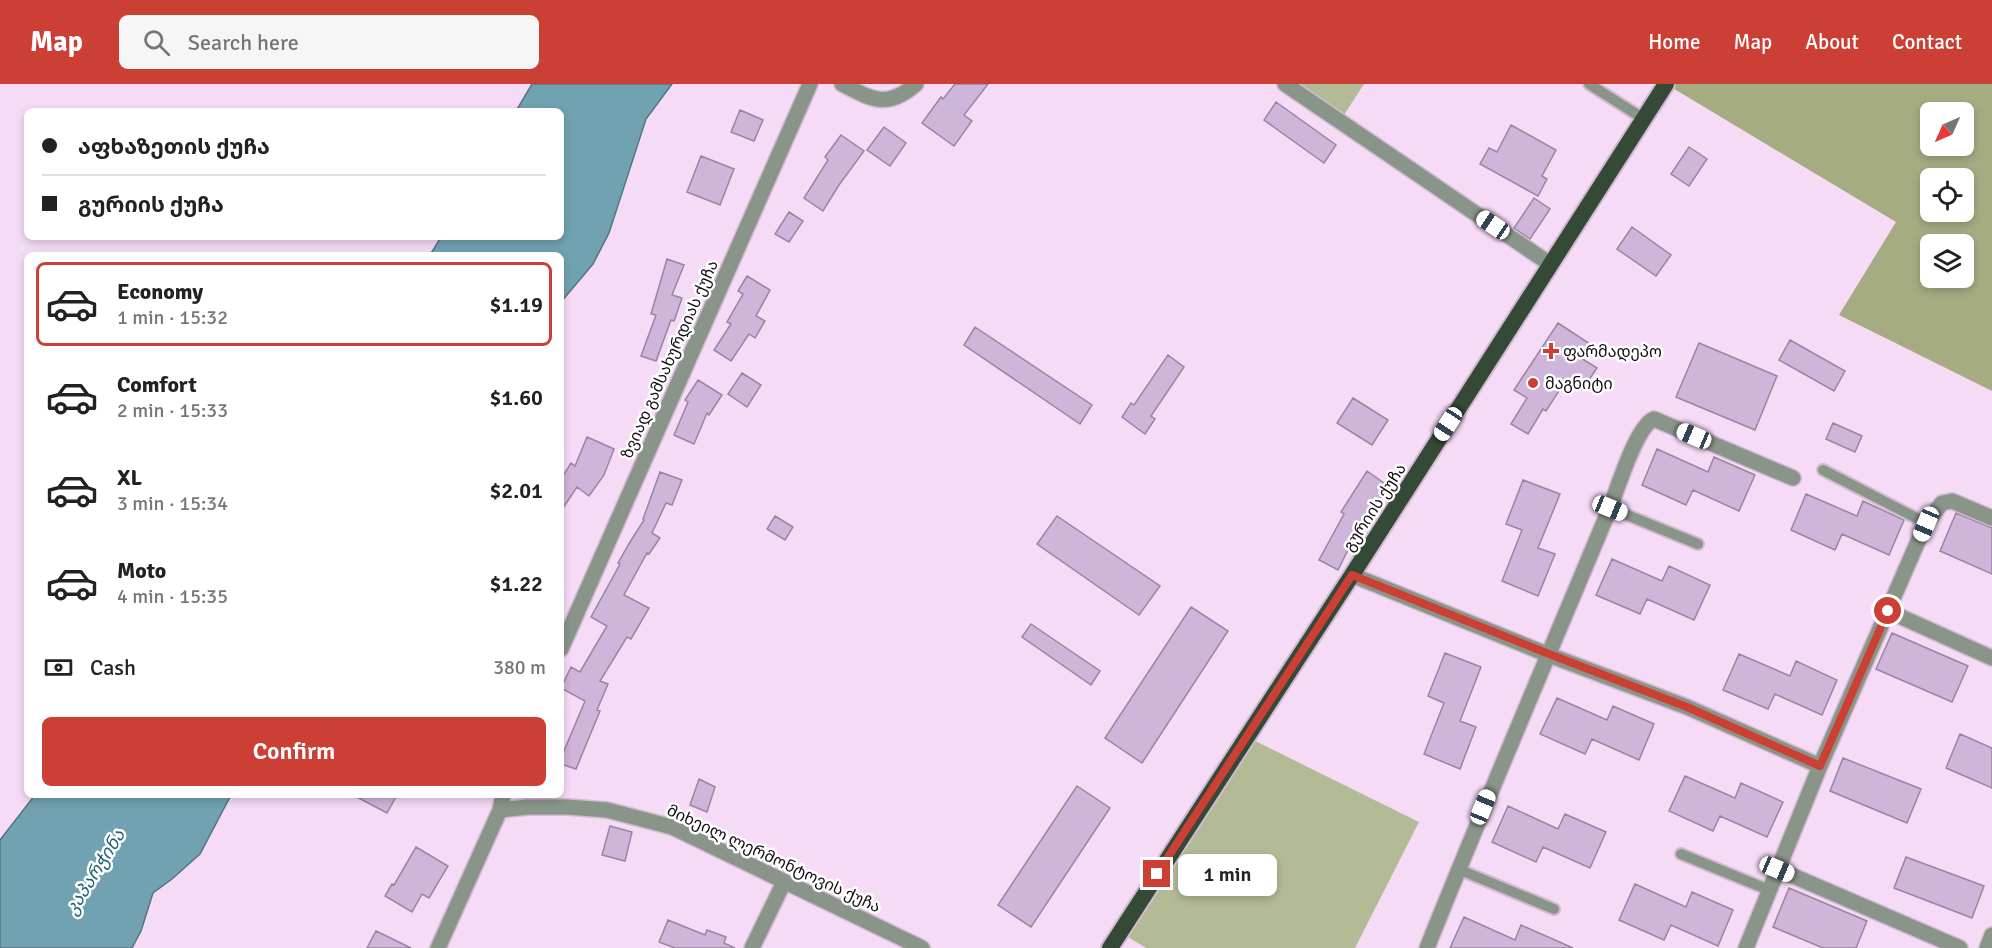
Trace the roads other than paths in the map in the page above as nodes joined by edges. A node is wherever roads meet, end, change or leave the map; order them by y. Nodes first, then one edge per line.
1 (810, 84) edge
2 (842, 84) edge
3 (916, 84) edge
4 (1285, 84) edge
5 (1589, 84) edge
6 (1666, 84) edge
7 (1644, 118) junction
8 (1550, 264) junction
9 (1823, 470) dead end
10 (1793, 478) dead end
11 (1610, 508) junction
12 (1992, 518) edge
13 (1926, 524) junction
14 (1698, 544) dead end
15 (1352, 575) junction
16 (1888, 611) junction
17 (564, 642) edge
18 (1549, 654) junction
19 (1992, 658) edge
20 (1820, 766) junction
21 (501, 803) edge
22 (1682, 854) dead end
23 (1458, 869) junction
24 (1777, 869) junction
25 (784, 882) junction
26 (1769, 890) junction
27 (1554, 909) dead end
28 (1992, 935) edge
29 (438, 948) edge
30 (752, 948) edge
31 (922, 948) edge
32 (1110, 948) edge
33 (1427, 948) edge
34 (1746, 948) edge
35 (1960, 948) edge
36 (1987, 948) edge

1 - 17 street, ზვიად გამსახურდიას ქუჩა
2 - 3 street
4 - 8 street
5 - 7 lane
6 - 7 highway, გურიის ქუჩა
7 - 8 highway, გურიის ქუჩა
8 - 15 highway, გურიის ქუჩა
9 - 13 lane
10 - 11 street
11 - 14 lane
11 - 18 street
12 - 13 street
13 - 16 street
15 - 18 street
15 - 32 highway, გურიის ქუჩა
16 - 19 street
16 - 20 street
18 - 20 street
18 - 23 street
20 - 24 street
21 - 25 street, მიხეილ ლერმონტოვის ქუჩა
21 - 29 street
22 - 26 lane
23 - 27 lane
23 - 33 street
24 - 26 street
24 - 35 street
25 - 30 street
25 - 31 street, მიხეილ ლერმონტოვის ქუჩა
26 - 34 street
28 - 36 street

